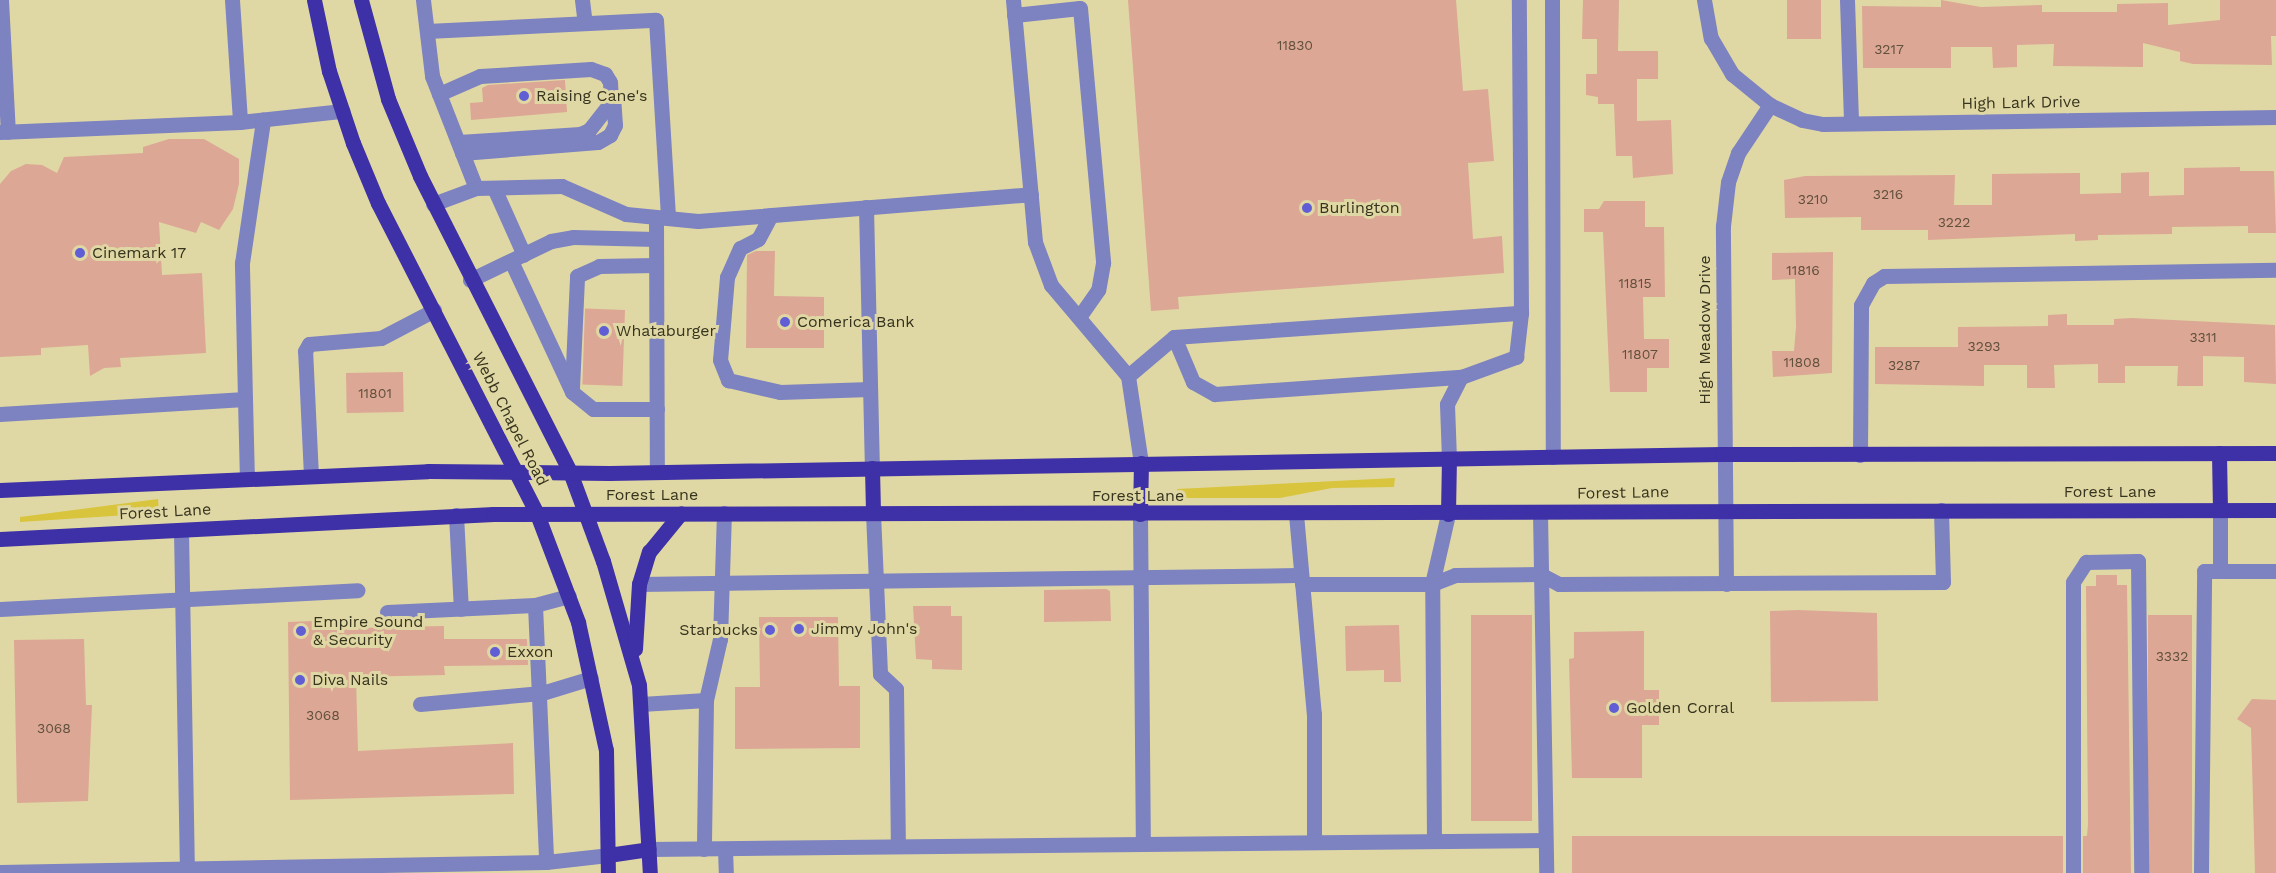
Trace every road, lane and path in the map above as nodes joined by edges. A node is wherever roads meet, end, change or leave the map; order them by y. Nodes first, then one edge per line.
1 (2, 0) edge
2 (232, 0) edge
3 (314, 0) edge
4 (361, 0) edge
5 (423, 0) edge
6 (582, 0) edge
7 (1519, 0) edge
8 (1552, 0) edge
9 (1704, 0) edge
10 (1847, 0) edge
11 (1014, 7) edge
12 (585, 23) junction
13 (427, 31) junction
14 (439, 94) junction
15 (1770, 105) junction
16 (342, 111) junction
17 (2276, 117) edge
18 (263, 120) junction
19 (240, 122) junction
20 (1851, 123) junction
21 (4, 132) edge
22 (460, 148) junction
23 (476, 188) junction
24 (494, 188) junction
25 (1031, 194) junction
26 (433, 204) junction
27 (866, 207) junction
28 (771, 215) junction
29 (662, 218) junction
30 (656, 239) junction
31 (517, 258) junction
32 (656, 265) junction
33 (2276, 270) edge
34 (470, 280) junction
35 (434, 310) junction
36 (1521, 313) junction
37 (1080, 316) junction
38 (1174, 337) junction
39 (1128, 376) junction
40 (1461, 377) junction
41 (870, 388) junction
42 (572, 392) junction
43 (245, 399) junction
44 (657, 409) junction
45 (0, 414) edge
46 (2219, 453) junction
47 (2276, 453) edge
48 (1722, 454) junction
49 (1860, 455) junction
50 (1553, 457) junction
51 (1449, 459) junction
52 (1141, 463) junction
53 (872, 468) junction
54 (517, 471) junction
55 (570, 472) junction
56 (657, 472) junction
57 (311, 476) junction
58 (247, 479) junction
59 (0, 490) edge
60 (1723, 510) junction
61 (1941, 510) junction
62 (2220, 510) junction
63 (2276, 510) edge
64 (585, 513) junction
65 (681, 513) junction
66 (724, 513) junction
67 (873, 513) junction
68 (1540, 513) junction
69 (537, 514) junction
70 (1140, 514) junction
71 (1296, 514) junction
72 (1448, 514) junction
73 (456, 515) junction
74 (181, 530) junction
75 (0, 538) edge
76 (2220, 571) junction
77 (2276, 571) edge
78 (1540, 574) junction
79 (1140, 577) junction
80 (876, 580) junction
81 (1300, 580) junction
82 (722, 581) junction
83 (639, 584) junction
84 (1432, 584) junction
85 (1726, 584) junction
86 (357, 590) dead end
87 (569, 596) junction
88 (182, 600) junction
89 (535, 605) junction
90 (0, 609) edge
91 (461, 609) junction
92 (387, 612) dead end
93 (636, 673) junction
94 (591, 678) junction
95 (542, 693) junction
96 (706, 700) junction
97 (420, 704) dead end
98 (641, 704) junction
99 (1545, 840) junction
100 (1434, 841) junction
101 (1314, 842) junction
102 (1143, 844) junction
103 (898, 846) junction
104 (649, 849) junction
105 (704, 849) junction
106 (725, 849) junction
107 (608, 855) junction
108 (554, 865) edge
109 (188, 868) junction
110 (3, 872) edge
111 (608, 873) edge
112 (650, 873) edge
113 (726, 873) edge
114 (1546, 873) edge
115 (2073, 873) edge
116 (2140, 873) edge
117 (2201, 873) edge

1 - 21 street
2 - 19 street
3 - 16 main road, Webb Chapel Road
4 - 26 main road, Webb Chapel Road
5 - 13 street
6 - 12 street
7 - 36 street
8 - 50 street
9 - 15 street
10 - 20 street
11 - 25 street
11 - 37 street
12 - 13 street
12 - 29 street
13 - 14 street
14 - 22 street
14 - 22 street
15 - 20 street, High Lark Drive
15 - 48 street, High Meadow Drive
16 - 18 street
16 - 35 main road, Webb Chapel Road
17 - 20 street, High Lark Drive
18 - 19 street
18 - 43 street
19 - 21 street
22 - 23 street
23 - 24 street
23 - 26 street
24 - 29 street
24 - 31 street
25 - 27 street
25 - 37 street
26 - 34 main road, Webb Chapel Road
27 - 28 street
27 - 41 street
28 - 29 street
28 - 41 street
29 - 30 street
30 - 31 street
30 - 32 street
31 - 34 street
31 - 42 street
32 - 42 street
32 - 44 street
33 - 49 street
34 - 55 main road, Webb Chapel Road
35 - 54 main road, Webb Chapel Road
35 - 57 street
36 - 38 street
36 - 40 street
37 - 39 street
38 - 39 street
38 - 40 street
39 - 52 street
40 - 51 street
41 - 53 street
42 - 44 street
43 - 45 street
43 - 58 street
44 - 56 street
46 - 47 main road, Forest Lane
46 - 49 main road, Forest Lane
46 - 62 main road
48 - 49 main road, Forest Lane
48 - 50 main road, Forest Lane
48 - 60 street, High Meadow Drive
50 - 51 main road, Forest Lane
51 - 52 main road, Forest Lane
51 - 72 main road
52 - 53 main road, Forest Lane
52 - 70 main road
53 - 56 main road, Forest Lane
53 - 67 main road
54 - 55 main road, Forest Lane
54 - 57 main road, Forest Lane
54 - 69 main road, Webb Chapel Road
55 - 56 main road, Forest Lane
55 - 64 main road, Webb Chapel Road
57 - 58 main road, Forest Lane
58 - 59 main road, Forest Lane
60 - 61 main road, Forest Lane
60 - 68 main road, Forest Lane
60 - 85 street, High Meadow Drive
61 - 62 main road, Forest Lane
61 - 85 street
62 - 63 main road, Forest Lane
62 - 76 street
64 - 65 main road, Forest Lane
64 - 69 main road, Forest Lane
64 - 93 main road, Webb Chapel Road
65 - 66 main road, Forest Lane
65 - 83 main road
66 - 67 main road, Forest Lane
66 - 82 street
67 - 70 main road, Forest Lane
67 - 80 street
68 - 72 main road, Forest Lane
68 - 78 street
69 - 73 main road, Forest Lane
69 - 87 main road, Webb Chapel Road
70 - 71 main road, Forest Lane
70 - 79 street
71 - 72 main road, Forest Lane
71 - 81 street
72 - 84 street
73 - 74 main road, Forest Lane
73 - 91 street
74 - 75 main road, Forest Lane
74 - 88 street
76 - 77 street
76 - 117 street
78 - 84 street
78 - 85 street
78 - 99 street
79 - 80 street
79 - 81 street
79 - 102 street
80 - 82 street
80 - 103 street
81 - 84 street
81 - 101 street
82 - 83 street
82 - 96 street
83 - 93 main road
84 - 100 street
86 - 88 street
87 - 89 street
87 - 94 main road, Webb Chapel Road
88 - 90 street
88 - 109 street
89 - 91 street
89 - 95 street
91 - 92 street
93 - 98 main road, Webb Chapel Road
94 - 95 street
94 - 107 main road, Webb Chapel Road
95 - 97 street
95 - 108 street
96 - 98 street
96 - 105 street
98 - 104 main road, Webb Chapel Road
99 - 100 street
99 - 114 street
100 - 101 street
101 - 102 street
102 - 103 street
103 - 106 street
104 - 105 street
104 - 107 main road
104 - 112 main road, Webb Chapel Road
105 - 106 street
106 - 113 street
107 - 108 street
107 - 111 main road, Webb Chapel Road
108 - 109 street
109 - 110 street
115 - 116 street

